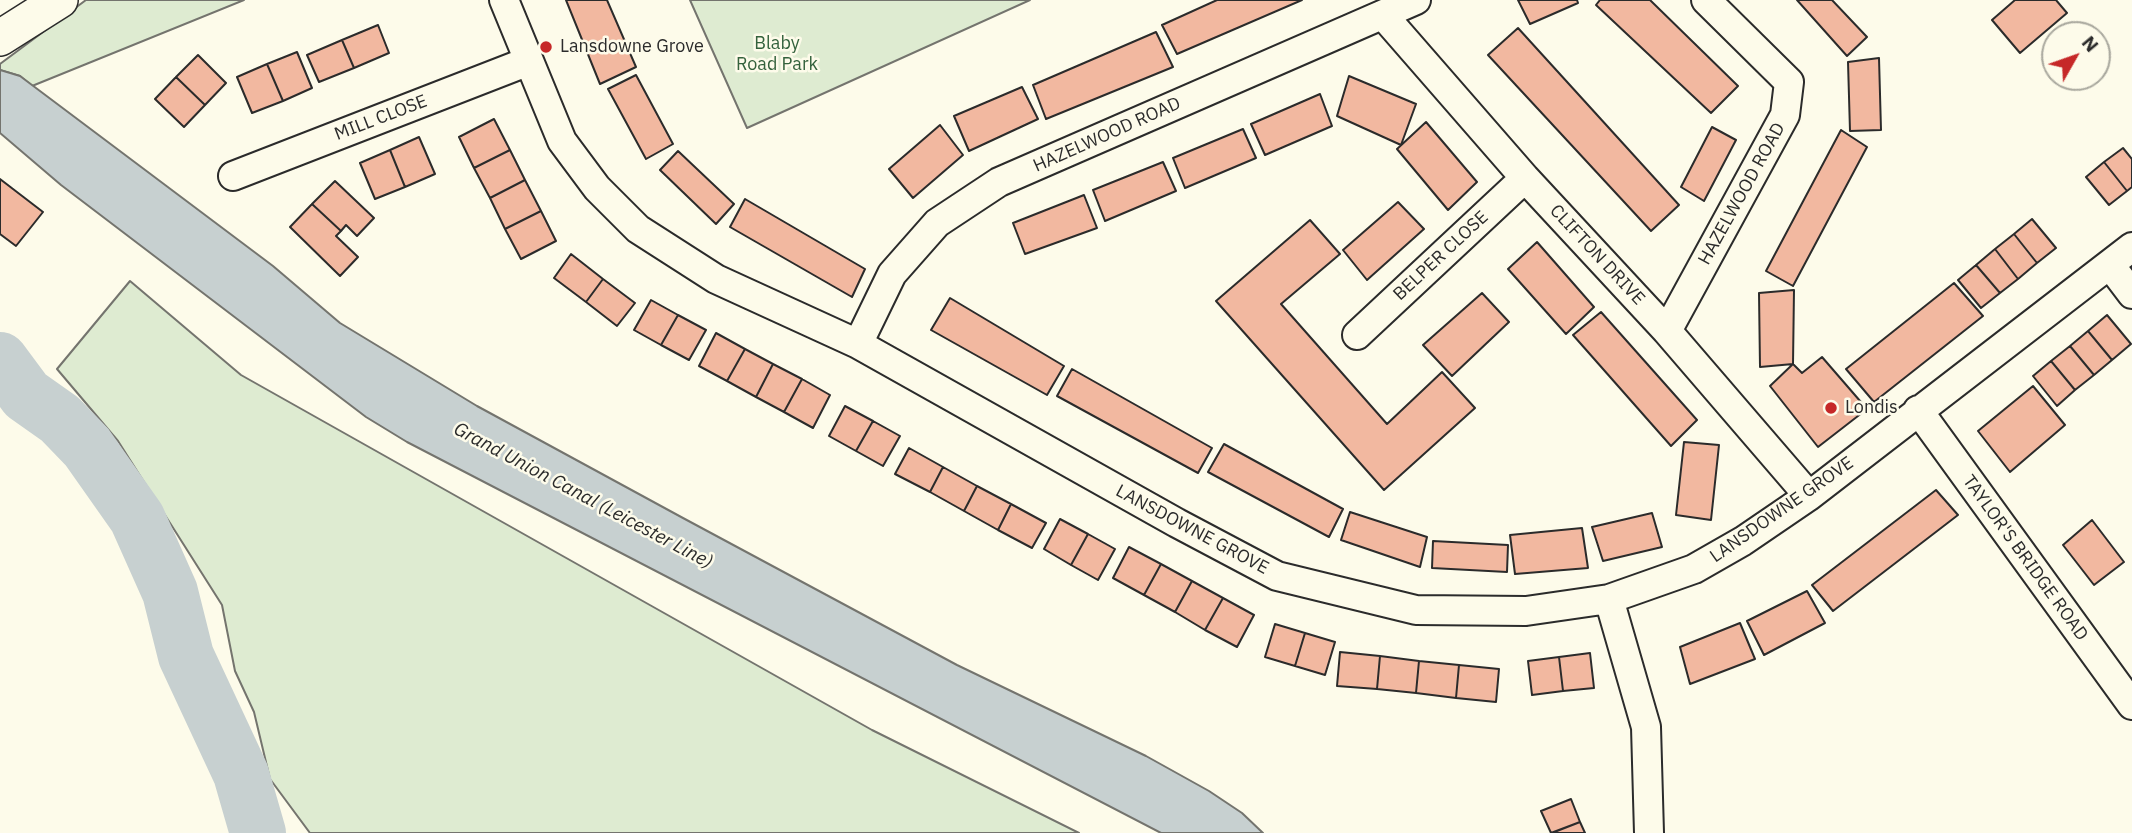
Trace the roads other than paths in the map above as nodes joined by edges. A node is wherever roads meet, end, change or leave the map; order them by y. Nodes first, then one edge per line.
1 (60, 0) edge
2 (504, 0) edge
3 (1416, 0) edge
4 (1706, 0) edge
5 (1383, 15) junction
6 (0, 38) edge
7 (528, 61) junction
8 (233, 176) dead end
9 (1525, 178) junction
10 (2132, 247) edge
11 (2110, 265) junction
12 (2132, 294) edge
13 (1667, 331) junction
14 (1357, 335) dead end
15 (858, 344) junction
16 (1918, 410) junction
17 (1809, 496) junction
18 (1609, 598) junction
19 (2129, 696) edge
20 (1649, 833) edge

1 - 6 street
2 - 7 street, LANSDOWNE GROVE
3 - 5 street, HAZELWOOD ROAD
4 - 13 street, HAZELWOOD ROAD
5 - 9 street, CLIFTON DRIVE
5 - 15 street, HAZELWOOD ROAD
7 - 8 street, MILL CLOSE
7 - 15 street, LANSDOWNE GROVE
9 - 13 street, CLIFTON DRIVE
9 - 14 street, BELPER CLOSE
10 - 11 street, LANSDOWNE GROVE
11 - 12 street
11 - 16 street, LANSDOWNE GROVE
13 - 17 street, CLIFTON DRIVE
15 - 18 street, LANSDOWNE GROVE
16 - 17 street, LANSDOWNE GROVE
16 - 19 street, TAYLOR'S BRIDGE ROAD
17 - 18 street, LANSDOWNE GROVE
18 - 20 street

